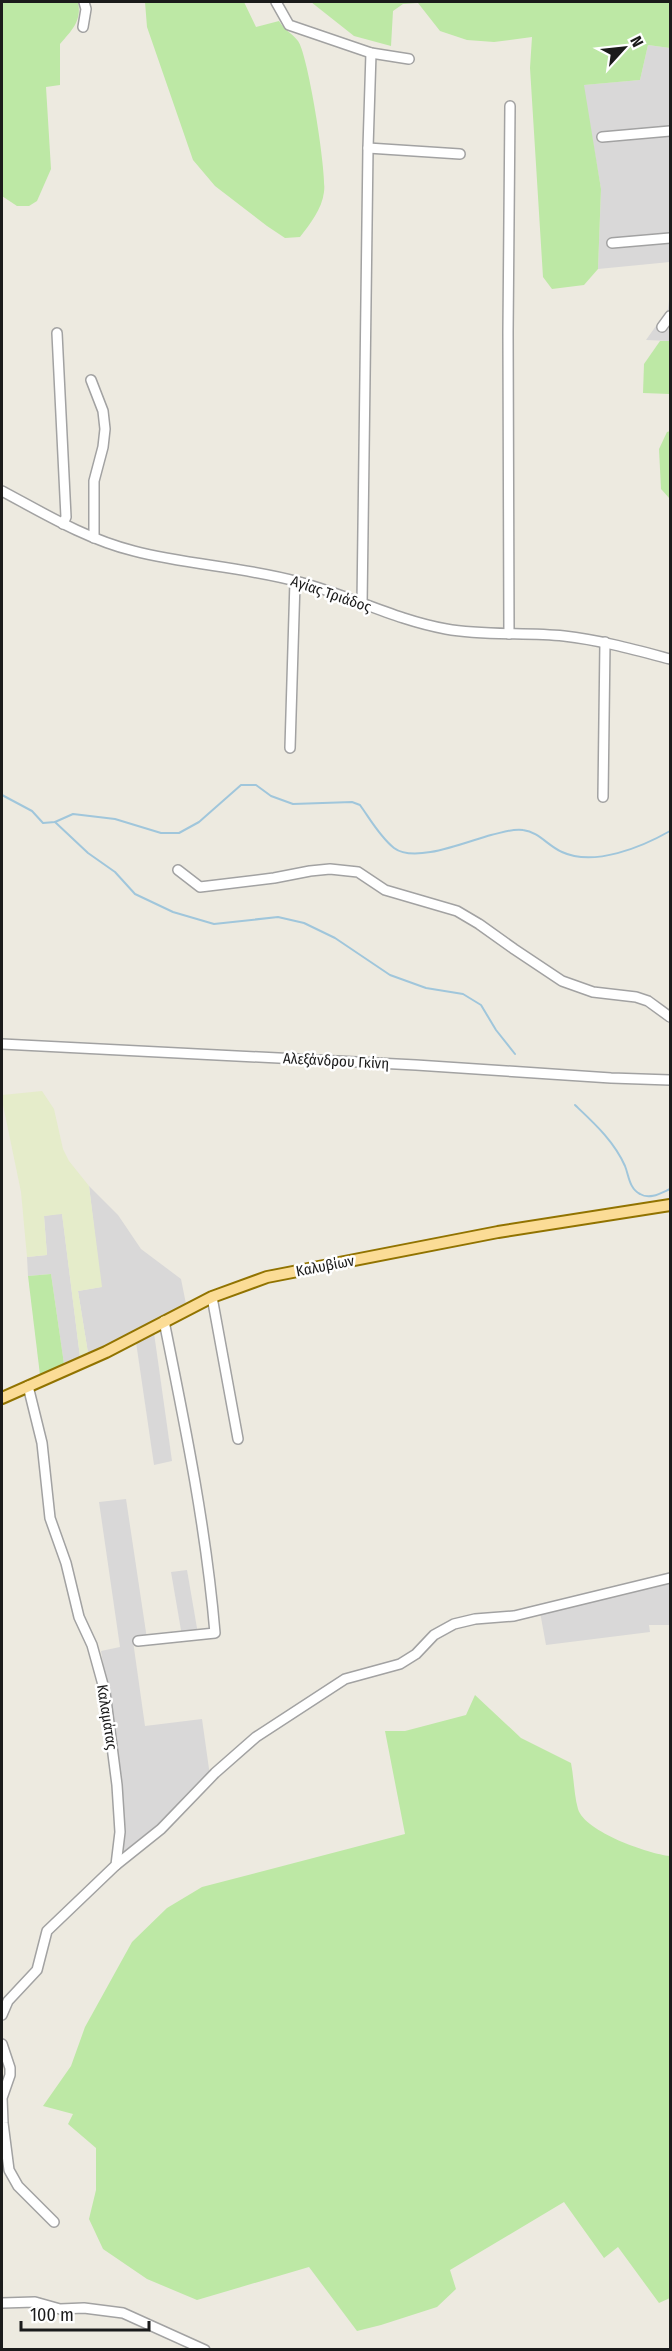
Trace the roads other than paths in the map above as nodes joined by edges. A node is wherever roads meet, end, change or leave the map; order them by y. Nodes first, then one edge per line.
1 (84, 2) edge
2 (276, 2) edge
3 (83, 27) dead end
4 (371, 54) junction
5 (409, 59) dead end
6 (510, 106) dead end
7 (670, 131) edge
8 (602, 137) dead end
9 (368, 148) junction
10 (460, 154) dead end
11 (670, 238) edge
12 (612, 243) dead end
13 (670, 316) edge
14 (662, 327) dead end
15 (57, 333) dead end
16 (91, 380) dead end
17 (2, 492) edge
18 (63, 524) junction
19 (94, 538) junction
20 (295, 581) junction
21 (362, 605) junction
22 (509, 634) junction
23 (605, 642) junction
24 (670, 659) edge
25 (290, 748) dead end
26 (603, 797) dead end
27 (178, 870) dead end
28 (670, 1017) edge
29 (2, 1044) edge
30 (670, 1080) edge
31 (670, 1205) edge
32 (212, 1297) junction
33 (164, 1321) junction
34 (28, 1386) junction
35 (2, 1398) edge
36 (238, 1439) dead end
37 (670, 1578) edge
38 (138, 1641) dead end
39 (116, 1865) junction
40 (2, 2015) edge
41 (2, 2044) edge
42 (54, 2222) dead end
43 (2, 2304) edge
44 (205, 2349) edge

1 - 3 street
2 - 4 street
4 - 5 street
4 - 9 street
6 - 22 street
7 - 8 street
9 - 10 street
9 - 21 street
11 - 12 street
13 - 14 street
15 - 18 street
16 - 19 street
17 - 18 street, Αγίας Τριάδος
18 - 19 street, Αγίας Τριάδος
19 - 20 street, Αγίας Τριάδος
20 - 21 street, Αγίας Τριάδος
20 - 25 street
21 - 22 street, Αγίας Τριάδος
22 - 23 street, Αγίας Τριάδος
23 - 24 street, Αγίας Τριάδος
23 - 26 street
27 - 28 street
29 - 30 street, Αλεξάνδρου Γκίνη
31 - 32 main road, Καλυβίων
32 - 33 main road, Καλυβίων
32 - 36 street
33 - 34 main road, Καλυβίων
33 - 38 street
34 - 35 main road, Καλυβίων
34 - 39 street, Καλαμάτας
37 - 39 street
39 - 40 street
41 - 42 street
43 - 44 street

